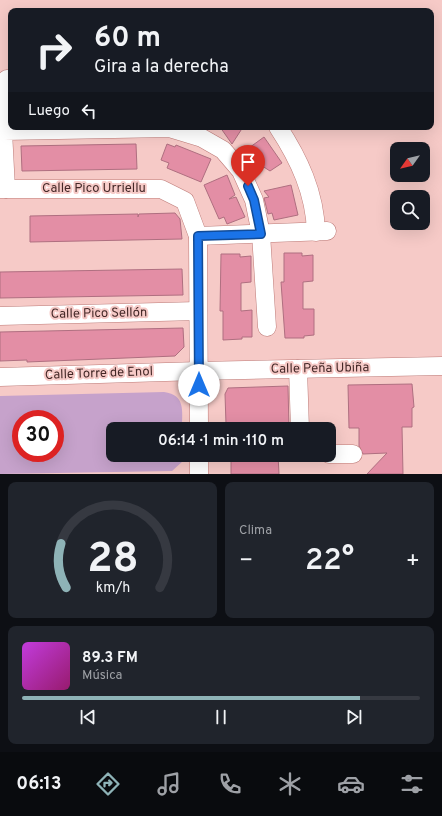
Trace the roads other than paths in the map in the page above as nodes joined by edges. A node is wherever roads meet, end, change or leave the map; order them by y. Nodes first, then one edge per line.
1 (7, 79) dead end
2 (51, 130) edge
3 (176, 130) edge
4 (280, 130) edge
5 (3, 131) junction
6 (3, 189) edge
7 (261, 234) junction
8 (198, 236) junction
9 (198, 311) junction
10 (0, 316) edge
11 (267, 327) dead end
12 (442, 366) edge
13 (298, 369) junction
14 (199, 371) junction
15 (0, 377) edge
16 (199, 422) edge
17 (300, 422) edge
18 (336, 454) edge
19 (353, 454) dead end
20 (199, 462) edge
21 (199, 474) edge

1 - 5 street
2 - 5 street
3 - 7 street
4 - 7 street
5 - 6 street
6 - 8 street, Calle Pico Urriellu
7 - 8 street
7 - 11 street
8 - 9 street
9 - 10 street, Calle Pico Sellón
9 - 14 street
12 - 13 street, Calle Peña Ubiña
13 - 14 street, Calle Peña Ubiña
13 - 17 street
14 - 15 street, Calle Torre de Enol
14 - 16 street
18 - 19 street
20 - 21 street

